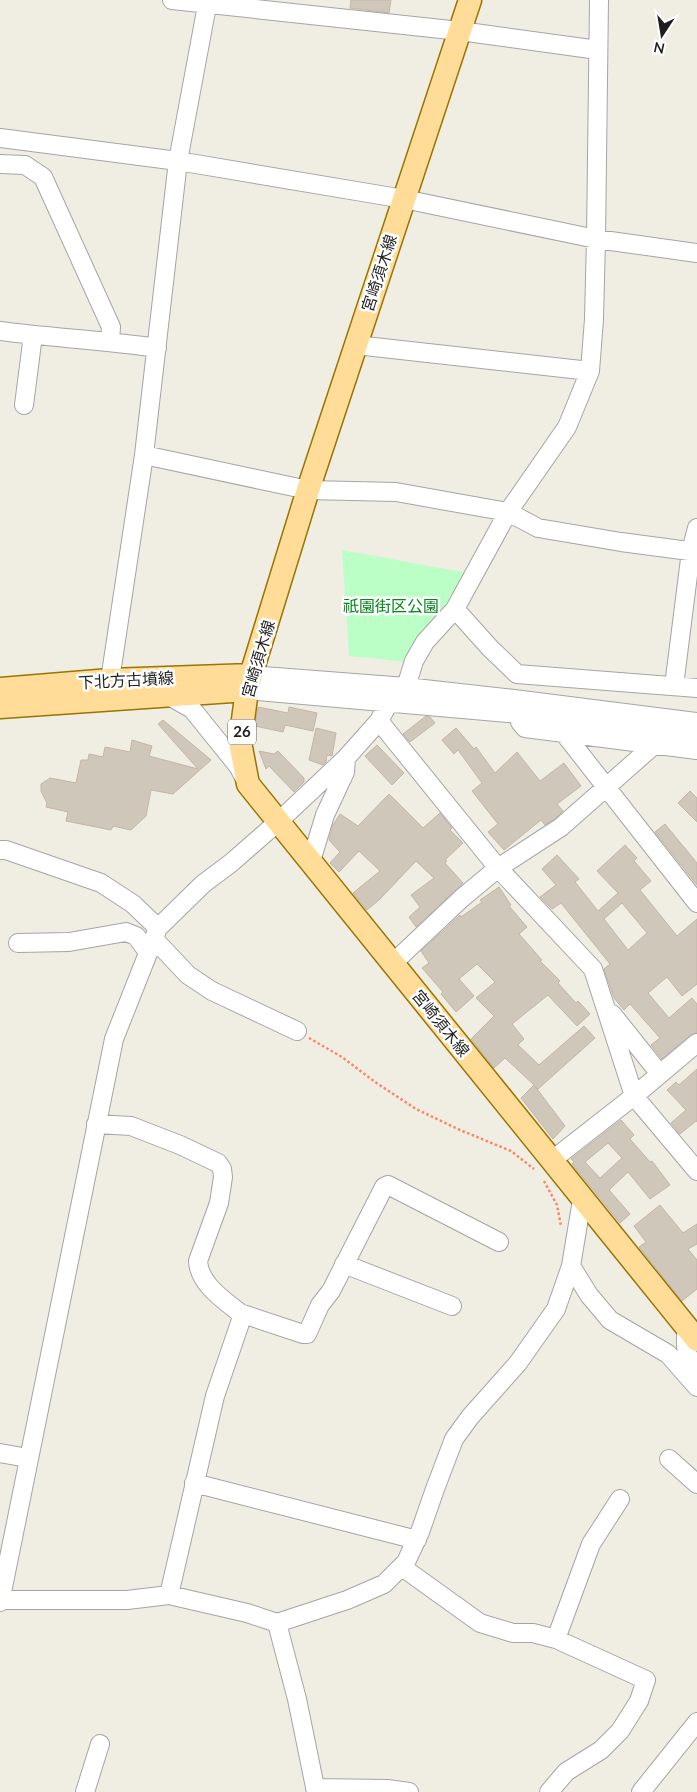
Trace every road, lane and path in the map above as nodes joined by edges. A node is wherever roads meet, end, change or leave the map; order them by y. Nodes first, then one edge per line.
1 (172, 0) edge
2 (470, 0) edge
3 (599, 0) edge
4 (207, 2) edge
5 (460, 31) junction
6 (598, 50) junction
7 (0, 138) edge
8 (178, 161) junction
9 (0, 164) edge
10 (404, 198) junction
11 (596, 239) junction
12 (697, 253) edge
13 (0, 330) edge
14 (33, 335) junction
15 (110, 341) junction
16 (356, 345) junction
17 (157, 348) junction
18 (590, 372) junction
19 (24, 405) dead end
20 (144, 455) junction
21 (308, 490) junction
22 (508, 512) junction
23 (697, 528) edge
24 (694, 551) edge
25 (455, 609) junction
26 (517, 674) junction
27 (110, 680) junction
28 (249, 682) junction
29 (674, 686) junction
30 (406, 687) junction
31 (697, 688) edge
32 (0, 689) edge
33 (166, 695) junction
34 (389, 702) junction
35 (517, 706) junction
36 (0, 707) edge
37 (379, 721) junction
38 (697, 722) edge
39 (563, 732) junction
40 (697, 738) edge
41 (654, 745) junction
42 (697, 750) edge
43 (346, 758) junction
44 (248, 784) junction
45 (605, 788) junction
46 (279, 821) junction
47 (0, 850) edge
48 (311, 861) junction
49 (498, 868) junction
50 (697, 903) edge
51 (153, 940) junction
52 (18, 943) dead end
53 (393, 963) junction
54 (605, 1006) junction
55 (297, 1031) joint
56 (697, 1043) edge
57 (660, 1074) junction
58 (634, 1096) junction
59 (96, 1124) junction
60 (697, 1171) edge
61 (545, 1172) junction
62 (582, 1200) junction
63 (562, 1232) dead end
64 (499, 1242) dead end
65 (344, 1264) junction
66 (571, 1266) junction
67 (452, 1306) dead end
68 (240, 1313) junction
69 (692, 1334) edge
70 (697, 1371) edge
71 (697, 1387) edge
72 (0, 1452) edge
73 (28, 1458) junction
74 (669, 1459) dead end
75 (194, 1483) junction
76 (697, 1484) edge
77 (620, 1499) dead end
78 (416, 1540) junction
79 (402, 1567) junction
80 (169, 1595) junction
81 (0, 1601) edge
82 (277, 1623) junction
83 (556, 1639) junction
84 (697, 1722) edge
85 (100, 1744) dead end
86 (316, 1790) edge
87 (85, 1792) edge
88 (409, 1792) edge
89 (549, 1792) edge
90 (641, 1792) edge

1 - 4 street
2 - 5 main road, 宮崎須木線 / 26
3 - 6 street
4 - 5 street
4 - 8 street
5 - 6 street
5 - 10 main road, 宮崎須木線 / 26
6 - 11 street
7 - 8 street
8 - 10 street
8 - 17 street
9 - 15 street
10 - 11 street
10 - 16 main road, 宮崎須木線 / 26
11 - 12 street
11 - 18 street
13 - 14 street
14 - 15 street
14 - 19 street
15 - 17 street
16 - 18 street
16 - 21 main road, 宮崎須木線 / 26
17 - 20 street
18 - 22 street
20 - 21 street
20 - 27 street
21 - 22 street
21 - 28 main road, 宮崎須木線 / 26
22 - 24 street
22 - 25 street
23 - 24 street
24 - 29 street
25 - 26 street
25 - 30 street
26 - 29 street
26 - 35 street
27 - 28 main road, 下北方古墳線
27 - 32 main road, 下北方古墳線
28 - 30 street
28 - 33 main road, 下北方古墳線
28 - 34 street
28 - 44 main road, 宮崎須木線 / 26
29 - 31 street
30 - 34 street
30 - 35 street
33 - 36 main road, 下北方古墳線
33 - 44 street
34 - 35 street
34 - 37 street
35 - 38 street
35 - 39 street
35 - 40 street
37 - 43 street
37 - 49 street
39 - 41 street
39 - 45 street
41 - 42 street
41 - 45 street
43 - 46 street
43 - 48 street
44 - 46 main road, 宮崎須木線 / 26
45 - 49 street
45 - 50 street
46 - 48 main road, 宮崎須木線 / 26
46 - 51 street
47 - 51 street
48 - 53 main road, 宮崎須木線 / 26
49 - 53 street
49 - 54 street
51 - 52 street
51 - 55 street
51 - 59 street
53 - 61 main road, 宮崎須木線 / 26
54 - 57 street
54 - 58 street
55 - 61 path
56 - 57 street
57 - 58 street
58 - 60 street
58 - 61 street
59 - 68 street
59 - 73 street
61 - 62 main road, 宮崎須木線 / 26
61 - 63 path
62 - 66 street
62 - 69 main road, 宮崎須木線 / 26
64 - 65 street
65 - 67 street
65 - 68 street
66 - 71 street
66 - 78 street
68 - 75 street
69 - 70 street
72 - 73 street
73 - 81 street
74 - 76 street
75 - 78 street
75 - 80 street
77 - 83 street
78 - 79 street
79 - 82 street
79 - 83 street
80 - 81 street
80 - 82 street
82 - 86 street
83 - 89 street
84 - 90 street
85 - 87 street
86 - 88 street

